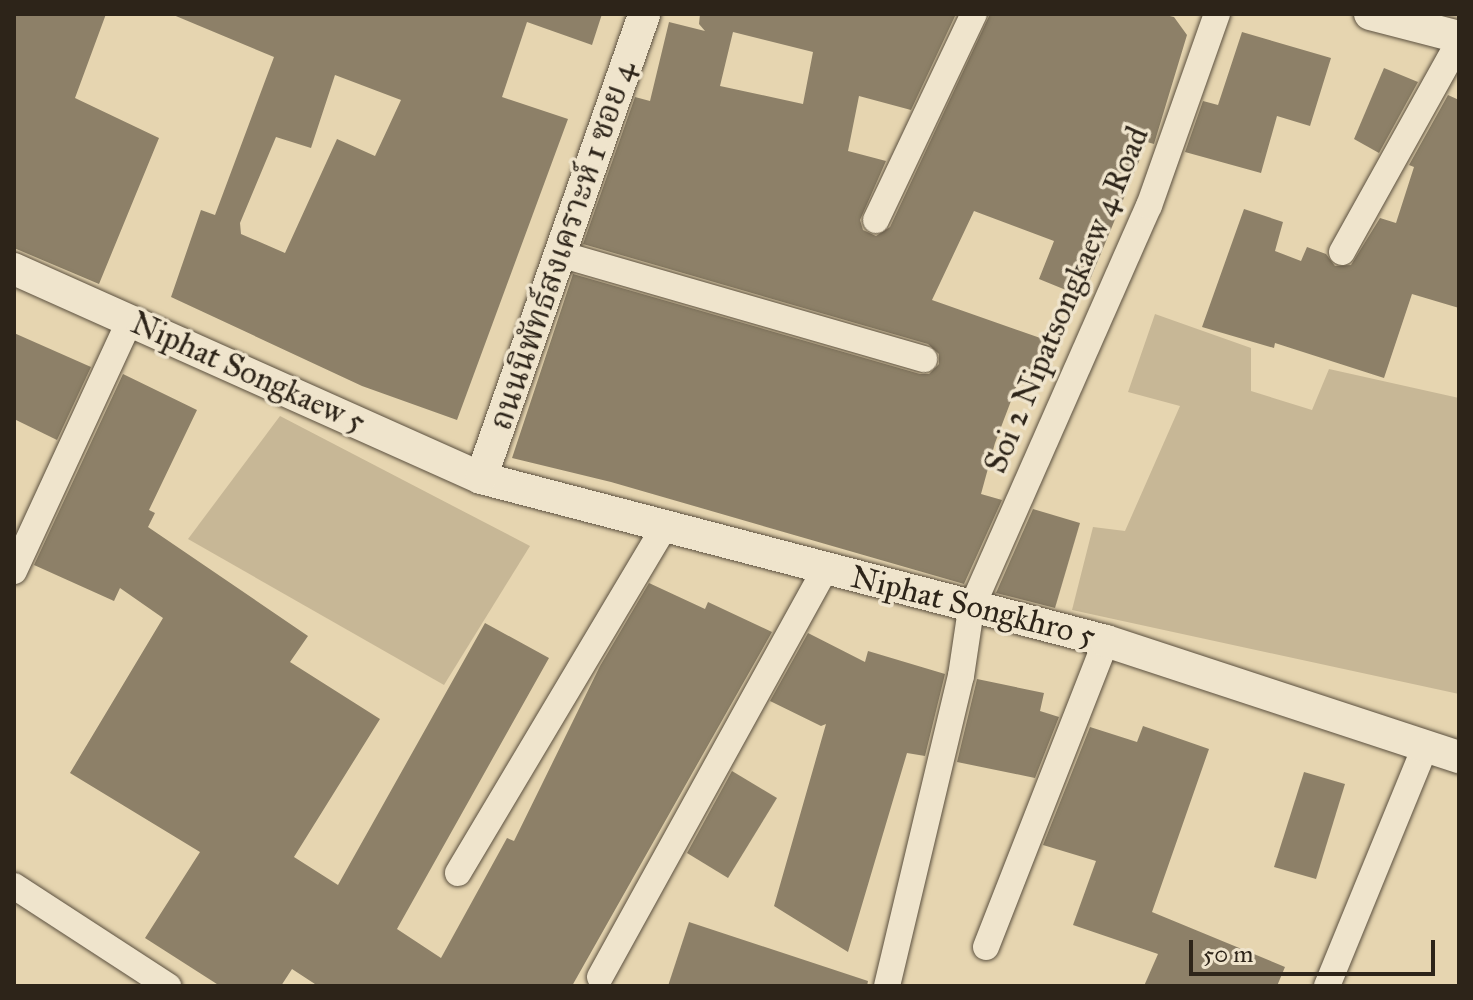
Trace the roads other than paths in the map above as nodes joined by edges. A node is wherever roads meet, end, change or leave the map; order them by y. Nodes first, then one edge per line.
1 (644, 14) edge
2 (974, 14) edge
3 (1217, 14) edge
4 (1370, 14) edge
5 (1459, 40) edge
6 (876, 220) dead end
7 (1342, 252) dead end
8 (560, 254) junction
9 (14, 269) edge
10 (130, 320) junction
11 (924, 359) dead end
12 (481, 478) junction
13 (665, 526) junction
14 (825, 569) junction
15 (14, 571) edge
16 (971, 609) junction
17 (1106, 641) junction
18 (1425, 747) junction
19 (1459, 757) edge
20 (458, 873) dead end
21 (14, 886) edge
22 (986, 947) dead end
23 (600, 977) dead end
24 (168, 986) edge
25 (887, 986) edge
26 (1327, 986) edge

1 - 8 street, ถนนนิพัทธ์สงเคราะห์ 1 ซอย 4
2 - 6 street
3 - 16 street, Soi 2 Nipatsongkaew 4 Road
4 - 5 street
5 - 7 street
8 - 11 street
8 - 12 street, ถนนนิพัทธ์สงเคราะห์ 1 ซอย 4
9 - 10 street, Niphat Songkaew 5
10 - 12 street, Niphat Songkaew 5
10 - 15 street
12 - 13 street, Niphat Songkhro 5
13 - 14 street, Niphat Songkhro 5
13 - 20 street
14 - 16 street, Niphat Songkhro 5
14 - 23 street
16 - 17 street, Niphat Songkhro 5
16 - 25 street, Soi 2 Nipatsongkaew 4 Road
17 - 18 street, Niphat Songkhro 5
17 - 22 street
18 - 19 street, Niphat Songkhro 5
18 - 26 street
21 - 24 street

